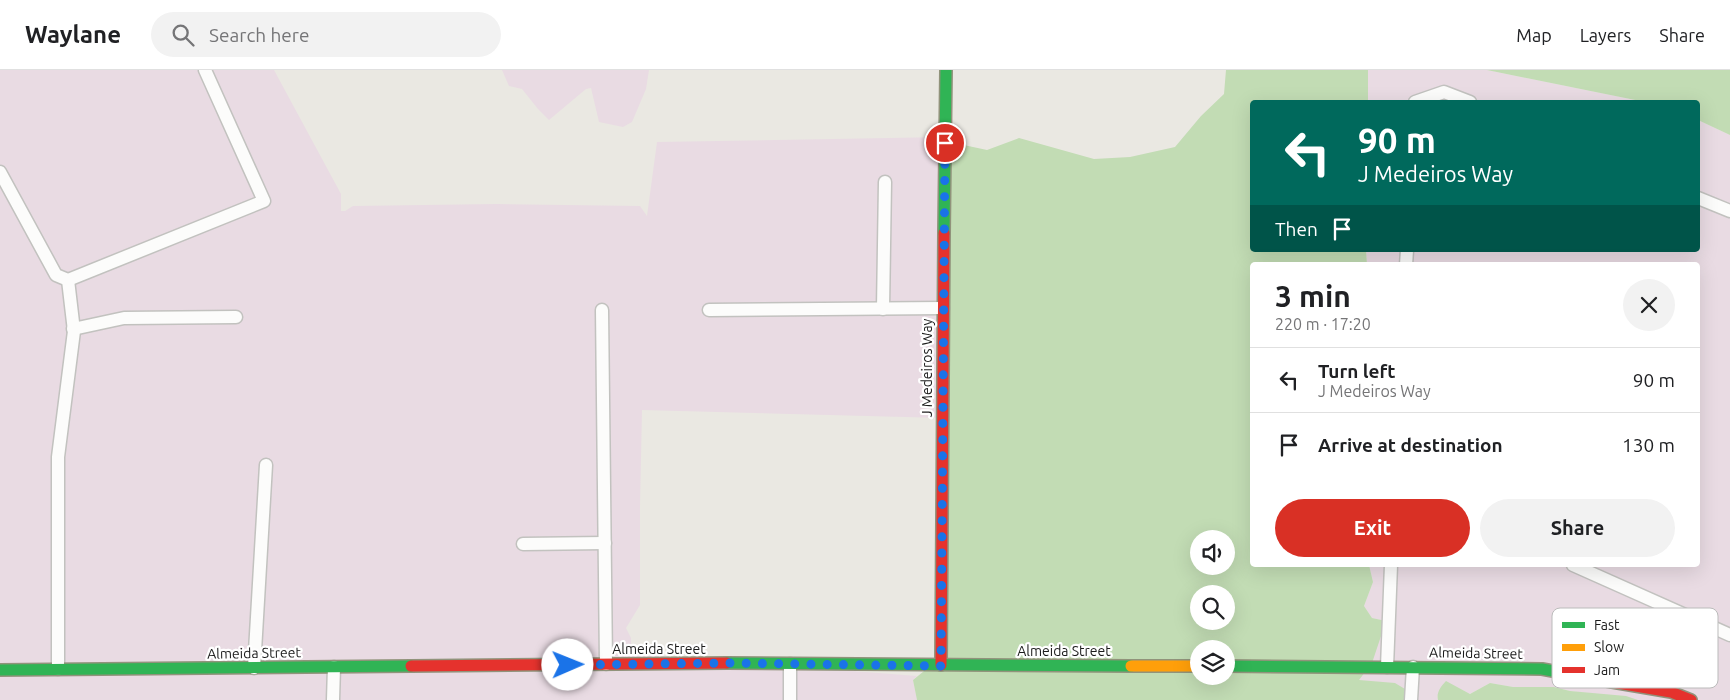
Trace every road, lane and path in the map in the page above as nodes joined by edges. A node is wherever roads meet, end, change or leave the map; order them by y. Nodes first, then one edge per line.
1 (205, 70) edge
2 (946, 70) edge
3 (1422, 100) edge
4 (1465, 100) edge
5 (0, 172) edge
6 (885, 182) dead end
7 (1700, 199) edge
8 (1730, 211) edge
9 (68, 280) junction
10 (943, 308) junction
11 (883, 309) junction
12 (602, 310) dead end
13 (709, 310) dead end
14 (236, 317) dead end
15 (73, 329) junction
16 (266, 465) dead end
17 (605, 543) junction
18 (523, 544) dead end
19 (1392, 567) edge
20 (1577, 567) edge
21 (1669, 608) edge
22 (1718, 630) edge
23 (1730, 635) edge
24 (606, 664) junction
25 (790, 664) junction
26 (941, 666) junction
27 (1190, 666) edge
28 (1235, 666) edge
29 (334, 667) junction
30 (1387, 667) junction
31 (1413, 667) junction
32 (254, 668) junction
33 (58, 669) junction
34 (0, 670) edge
35 (1552, 671) edge
36 (1649, 688) edge
37 (1688, 699) edge
38 (334, 700) edge
39 (790, 700) edge
40 (1411, 700) edge

1 - 9 lane
2 - 10 street, J Medeiros Way
3 - 4 lane
5 - 9 lane
6 - 11 lane
7 - 8 lane
9 - 15 lane
10 - 11 lane
10 - 26 street, J Medeiros Way
11 - 13 lane
12 - 17 lane
14 - 15 lane
15 - 33 lane
16 - 32 lane
17 - 18 lane
17 - 24 lane
19 - 30 lane
20 - 21 lane
22 - 23 lane
24 - 25 street, Almeida Street
24 - 29 street, Almeida Street
25 - 26 street, Almeida Street
25 - 39 lane
26 - 27 street, Almeida Street
28 - 30 street, Almeida Street
29 - 32 street, Almeida Street
29 - 38 lane
30 - 31 street, Almeida Street
31 - 35 street, Almeida Street
31 - 40 lane
32 - 33 street, Almeida Street
33 - 34 street, Almeida Street
36 - 37 street, Almeida Street

